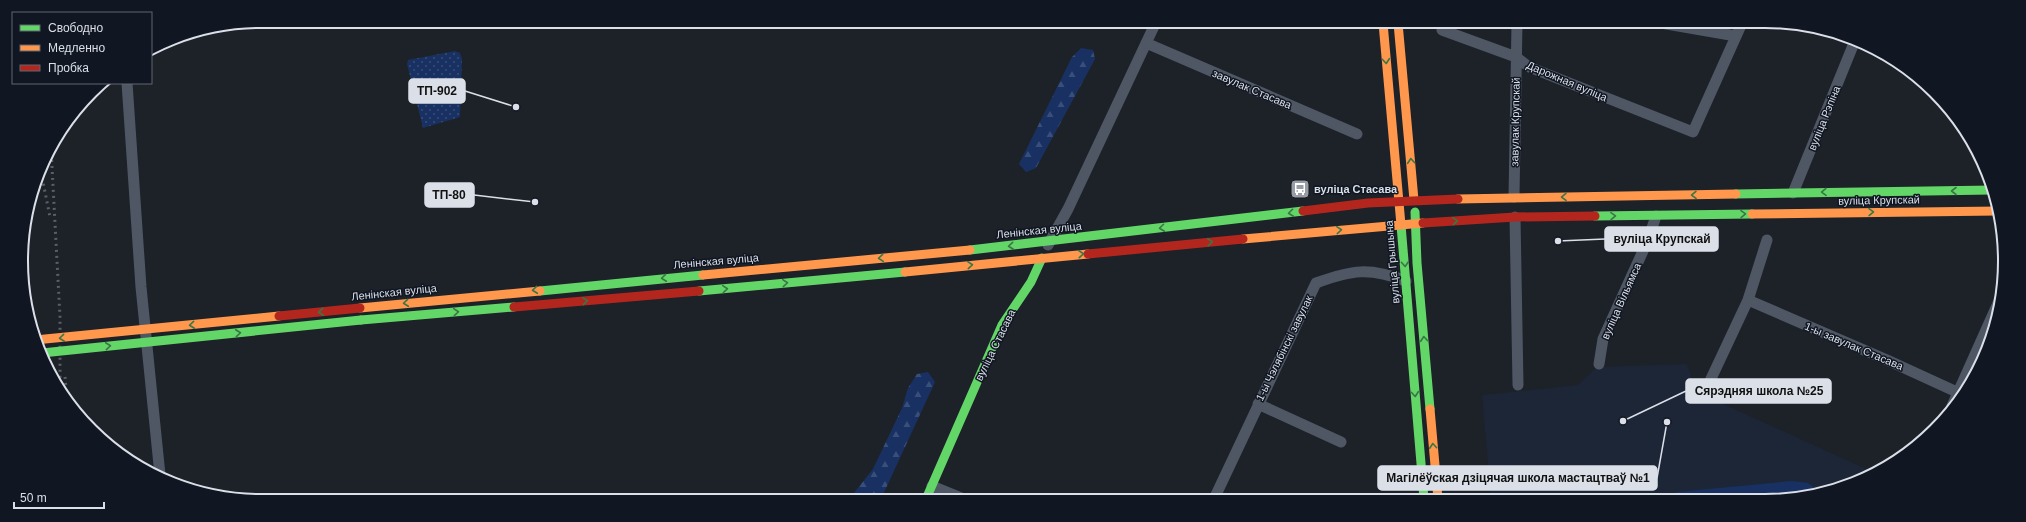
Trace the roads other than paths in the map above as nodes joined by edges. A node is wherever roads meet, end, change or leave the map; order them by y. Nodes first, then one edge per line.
1 (1153, 28) edge
2 (1384, 28) edge
3 (1399, 28) edge
4 (1517, 28) edge
5 (1689, 28) edge
6 (1740, 28) edge
7 (1442, 30) dead end
8 (1736, 36) junction
9 (1146, 43) junction
10 (1853, 46) edge
11 (1516, 57) junction
12 (127, 84) edge
13 (1357, 134) dead end
14 (1987, 190) edge
15 (1793, 193) junction
16 (1514, 197) junction
17 (1414, 200) junction
18 (1400, 202) junction
19 (1992, 210) edge
20 (1656, 216) junction
21 (1515, 217) junction
22 (1416, 223) junction
23 (1401, 225) junction
24 (1767, 240) dead end
25 (1050, 242) junction
26 (1042, 258) junction
27 (1406, 281) junction
28 (1748, 300) junction
29 (1989, 323) edge
30 (41, 339) edge
31 (47, 352) edge
32 (1599, 364) dead end
33 (1709, 384) dead end
34 (1963, 384) edge
35 (1518, 385) dead end
36 (1957, 392) edge
37 (1258, 404) junction
38 (1342, 442) dead end
39 (160, 471) edge
40 (932, 486) junction
41 (928, 494) edge
42 (952, 494) edge
43 (1216, 494) edge
44 (1424, 494) edge
45 (1438, 494) edge

1 - 9 street, вуліца Стасава
2 -> 18 main road, вуліца Грышына
17 -> 3 main road
4 - 11 street, завулак Крупскай
5 - 8 street
6 - 8 street
7 - 11 street, Дарожная вуліца
8 - 11 street, Дарожная вуліца
9 - 13 street, завулак Стасава
9 - 25 street, вуліца Стасава
10 - 15 street, вуліца Рэпіна
11 - 16 street, завулак Крупскай
12 - 39 street
14 -> 15 main road, вуліца Крупскай
15 -> 16 main road, вуліца Крупскай
16 - 17 main road, вуліца Крупскай
17 - 18 main road, вуліца Крупскай
17 - 22 main road
18 - 23 main road, вуліца Грышына
18 -> 25 main road, Ленінская вуліца
20 -> 19 main road, вуліца Крупскай
21 -> 20 main road, вуліца Крупскай
20 - 32 street, вуліца Вільямса
22 -> 21 main road, вуліца Крупскай
21 - 35 street
22 - 23 main road, вуліца Крупскай
45 -> 22 main road
26 -> 23 main road
23 -> 27 main road, вуліца Грышына
24 - 28 street
25 - 26 street, вуліца Стасава
25 -> 30 main road, Ленінская вуліца, bridge
31 -> 26 main road, bridge
26 - 40 main road, вуліца Стасава
27 - 37 street, 1-ы Чэлябінскі завулак
27 -> 44 main road, вуліца Грышына
28 - 33 street
28 - 36 street, 1-ы завулак Стасава
29 - 34 street
37 - 38 street
37 - 43 street, 1-ы Чэлябінскі завулак
40 - 41 main road, вуліца Стасава
40 - 42 street

